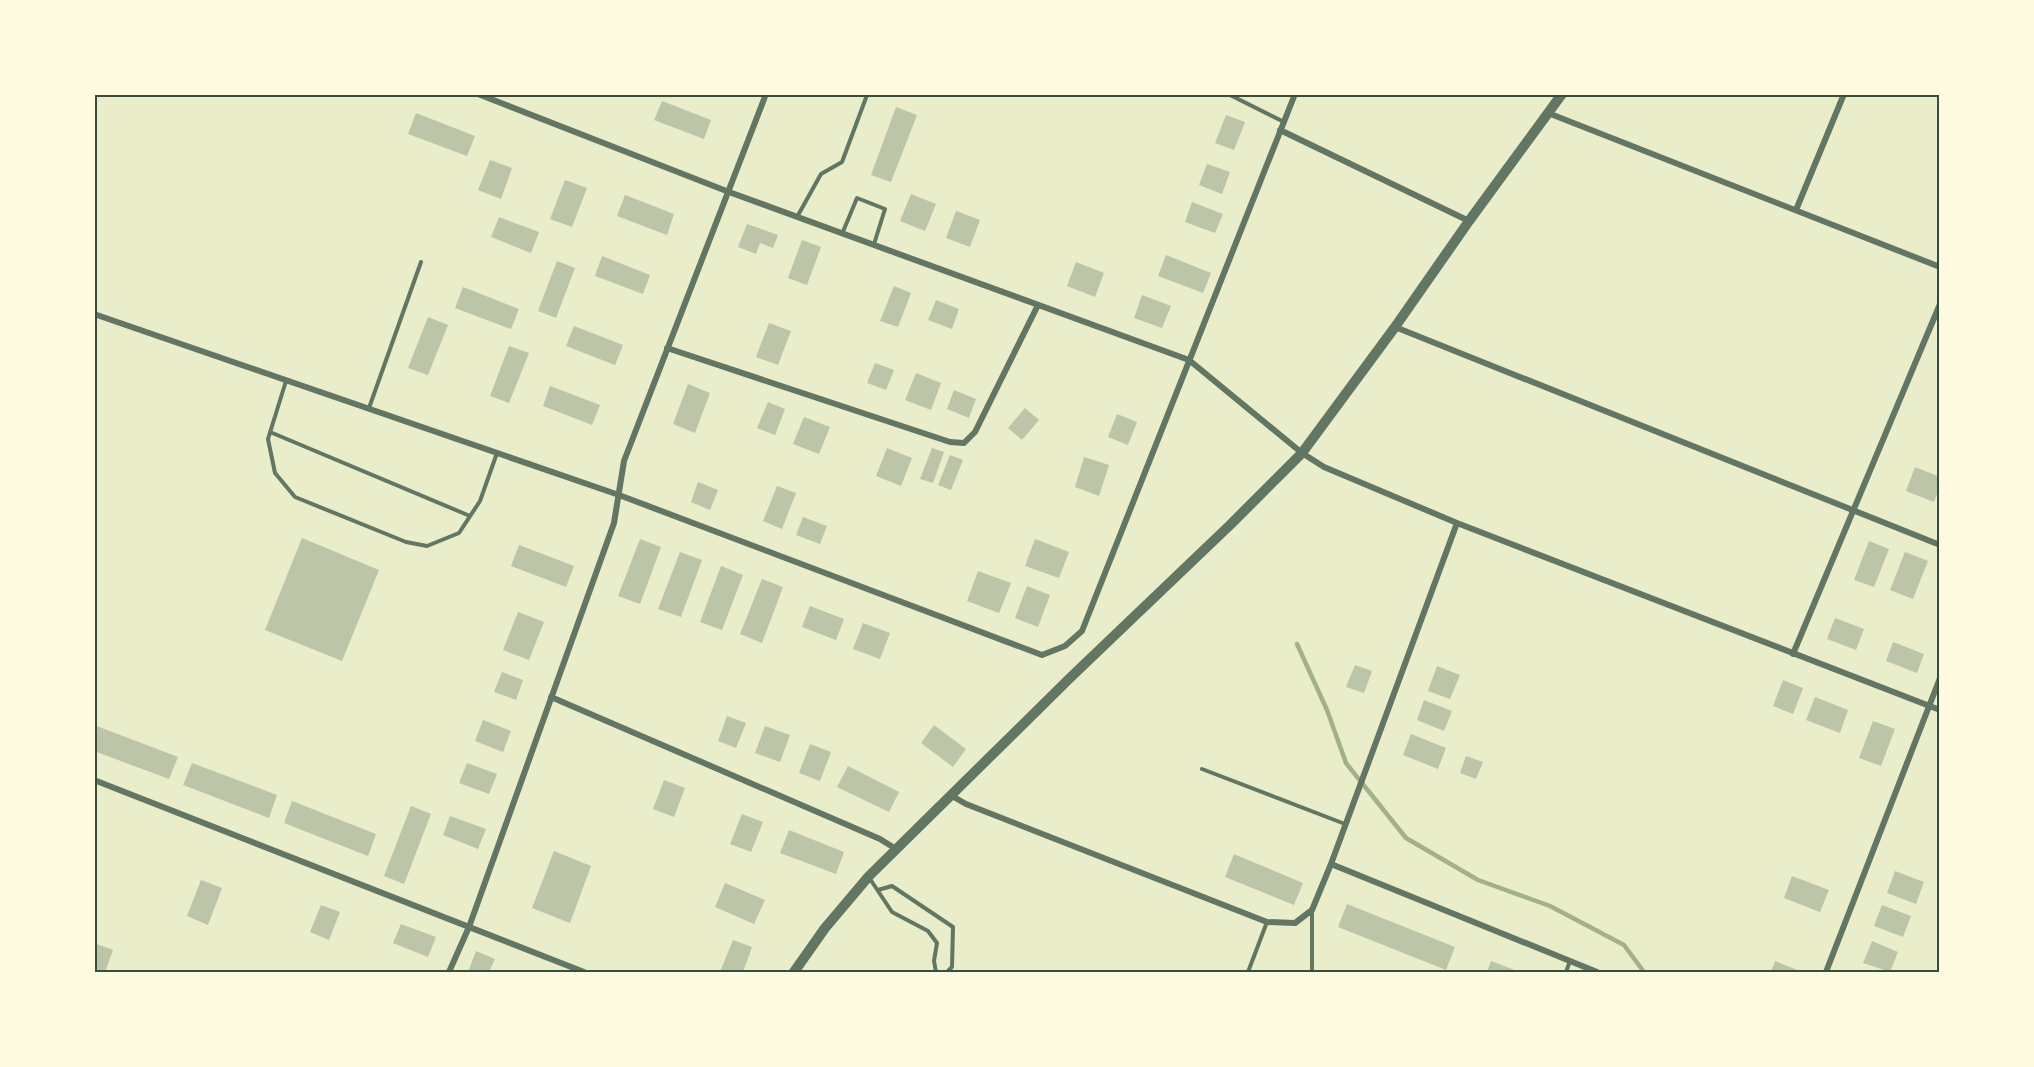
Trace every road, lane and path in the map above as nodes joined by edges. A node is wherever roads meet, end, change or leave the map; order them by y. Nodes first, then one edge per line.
1 (478, 94) edge
2 (766, 94) edge
3 (1228, 94) edge
4 (1295, 94) edge
5 (1562, 94) edge
6 (1844, 94) edge
7 (867, 95) edge
8 (1548, 113) junction
9 (1284, 122) junction
10 (1280, 130) junction
11 (729, 192) junction
12 (1796, 210) junction
13 (797, 217) junction
14 (1469, 221) junction
15 (842, 234) junction
16 (873, 245) junction
17 (421, 262) dead end
18 (1940, 267) edge
19 (1940, 304) edge
20 (1038, 305) junction
21 (94, 314) edge
22 (1395, 327) junction
23 (667, 348) junction
24 (1189, 360) junction
25 (286, 380) junction
26 (369, 408) junction
27 (270, 432) junction
28 (498, 453) junction
29 (1302, 453) junction
30 (618, 495) junction
31 (1854, 510) junction
32 (470, 516) junction
33 (1457, 523) junction
34 (1940, 545) edge
35 (1793, 654) junction
36 (1940, 678) edge
37 (551, 697) junction
38 (1929, 706) junction
39 (1940, 710) edge
40 (1202, 768) dead end
41 (94, 780) edge
42 (952, 796) junction
43 (1346, 824) junction
44 (896, 849) junction
45 (1331, 864) junction
46 (869, 876) junction
47 (878, 890) junction
48 (1312, 910) junction
49 (1267, 922) junction
50 (469, 927) junction
51 (1570, 961) junction
52 (449, 972) edge
53 (584, 972) edge
54 (794, 972) edge
55 (936, 972) edge
56 (947, 972) edge
57 (1248, 972) edge
58 (1312, 972) edge
59 (1566, 972) edge
60 (1598, 972) edge
61 (1826, 972) edge

1 - 11 street
2 - 11 street
3 - 9 lane
4 - 9 street
5 - 8 street
6 - 12 street
7 - 13 lane
8 - 12 street
8 - 14 street
9 - 10 street
10 - 14 street
10 - 24 street
11 - 13 street
11 - 23 street
12 - 18 street
13 - 15 street
14 - 22 street
15 - 16 street
15 - 16 lane
16 - 20 street
17 - 26 lane
19 - 31 street
20 - 23 street
20 - 24 street
21 - 25 street
22 - 29 street
22 - 31 street
23 - 30 street
24 - 29 street
24 - 30 street
25 - 26 street
25 - 27 lane
26 - 28 street
27 - 32 lane
27 - 32 lane
28 - 30 street
28 - 32 lane
29 - 33 street
29 - 42 street
30 - 37 street
31 - 34 street
31 - 35 street
33 - 35 street
33 - 43 street
35 - 38 street
36 - 38 street
37 - 44 street
37 - 50 street
38 - 39 street
38 - 61 street
40 - 43 lane
41 - 50 street
42 - 44 street
42 - 49 street
43 - 45 street
44 - 46 street
45 - 48 street
45 - 51 street
46 - 47 lane
46 - 54 street
47 - 55 lane
47 - 56 lane
48 - 49 street
48 - 58 lane
49 - 57 lane
50 - 52 street
50 - 53 street
51 - 59 lane
51 - 60 street

